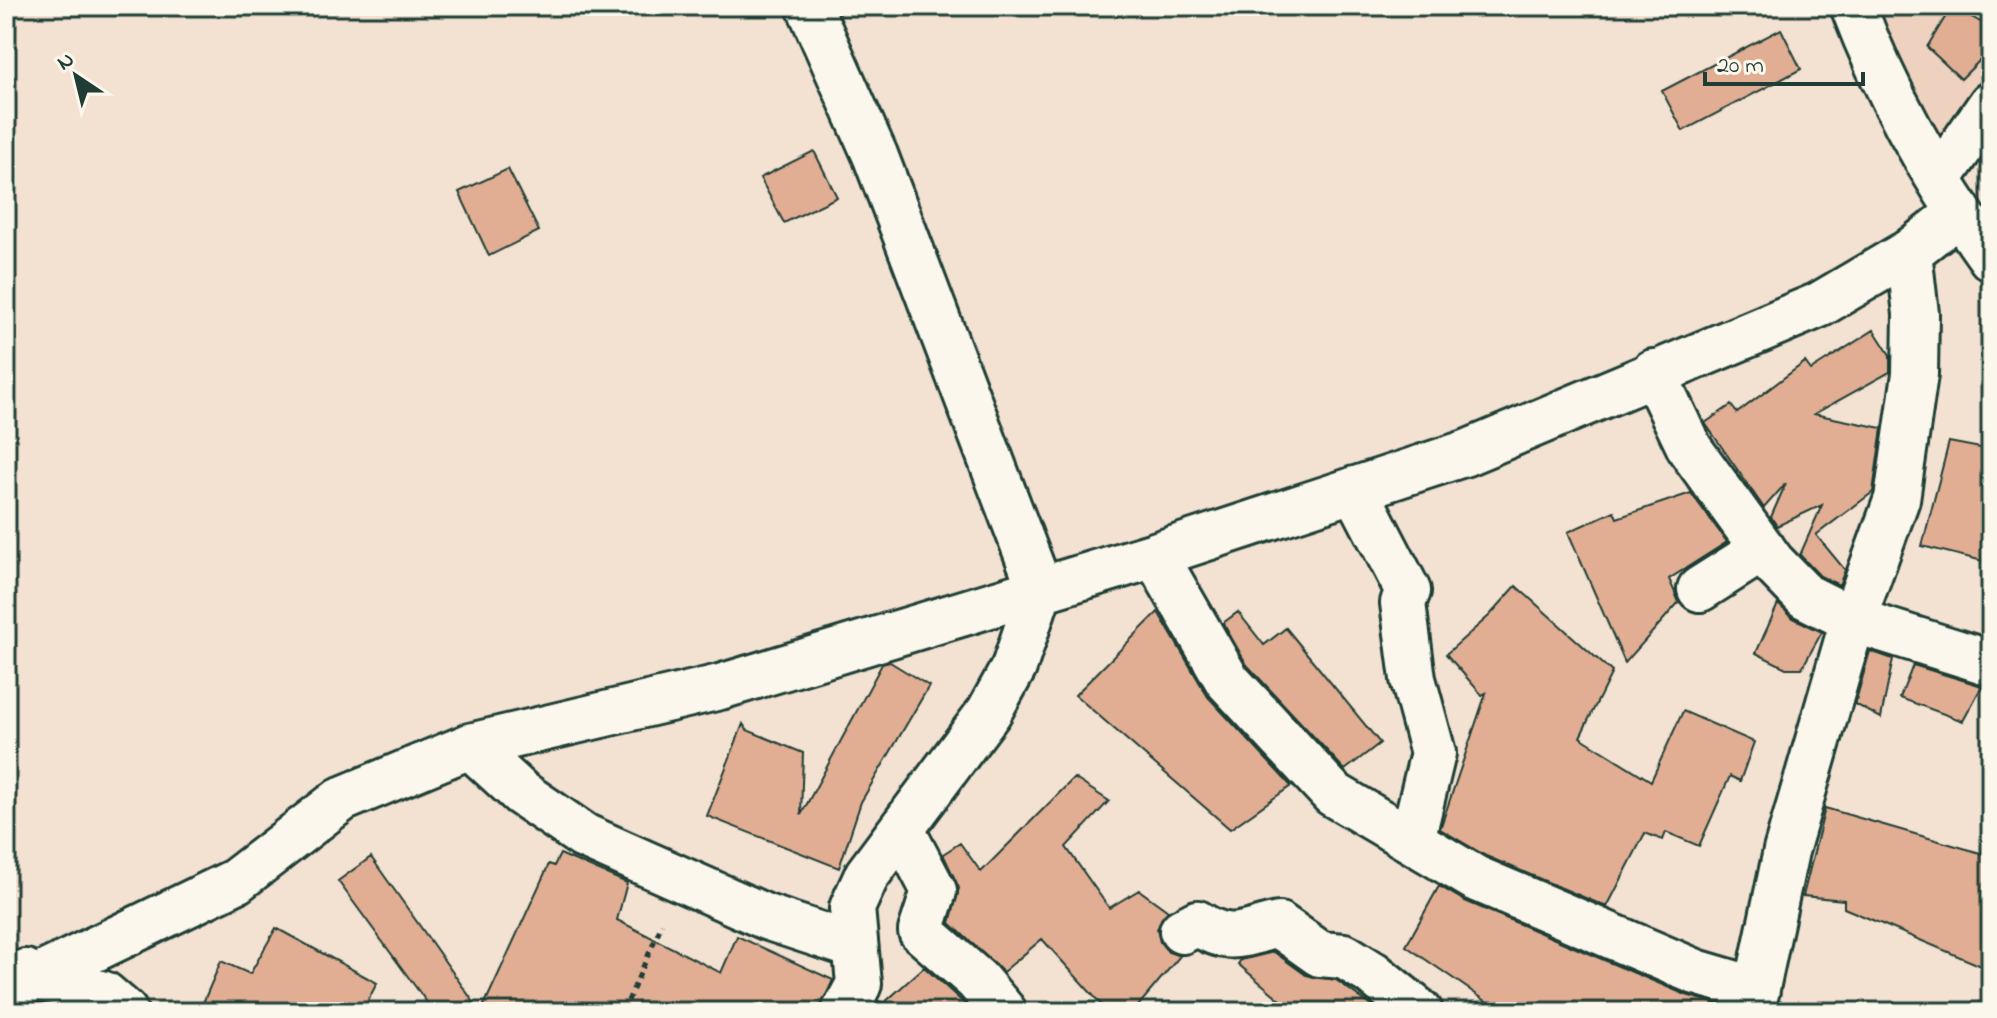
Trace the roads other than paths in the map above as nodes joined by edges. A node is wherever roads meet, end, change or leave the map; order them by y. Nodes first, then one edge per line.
1 (809, 6) edge
2 (1853, 6) edge
3 (1991, 104) edge
4 (1949, 196) junction
5 (1909, 252) junction
6 (1991, 258) edge
7 (1653, 372) junction
8 (1355, 489) junction
9 (1763, 549) junction
10 (1155, 555) junction
11 (1040, 589) junction
12 (1700, 589) dead end
13 (1853, 620) junction
14 (1991, 663) edge
15 (470, 746) junction
16 (902, 830) junction
17 (1412, 840) junction
18 (1182, 931) dead end
19 (854, 946) junction
20 (15, 976) edge
21 (1755, 1001) edge
22 (125, 1012) edge
23 (844, 1012) edge
24 (1004, 1012) edge
25 (1420, 1012) edge

1 - 11 street
2 - 4 street
3 - 4 street
4 - 5 street
4 - 6 street
5 - 7 street
5 - 13 street
7 - 8 street
7 - 9 street
8 - 10 street
8 - 17 street
9 - 12 street
9 - 13 street
10 - 11 street
10 - 17 street
11 - 15 street
11 - 16 street
13 - 14 street
13 - 21 street
15 - 19 street
15 - 20 street
16 - 19 street
16 - 24 street
17 - 21 street
18 - 25 street
19 - 23 street
20 - 22 street

